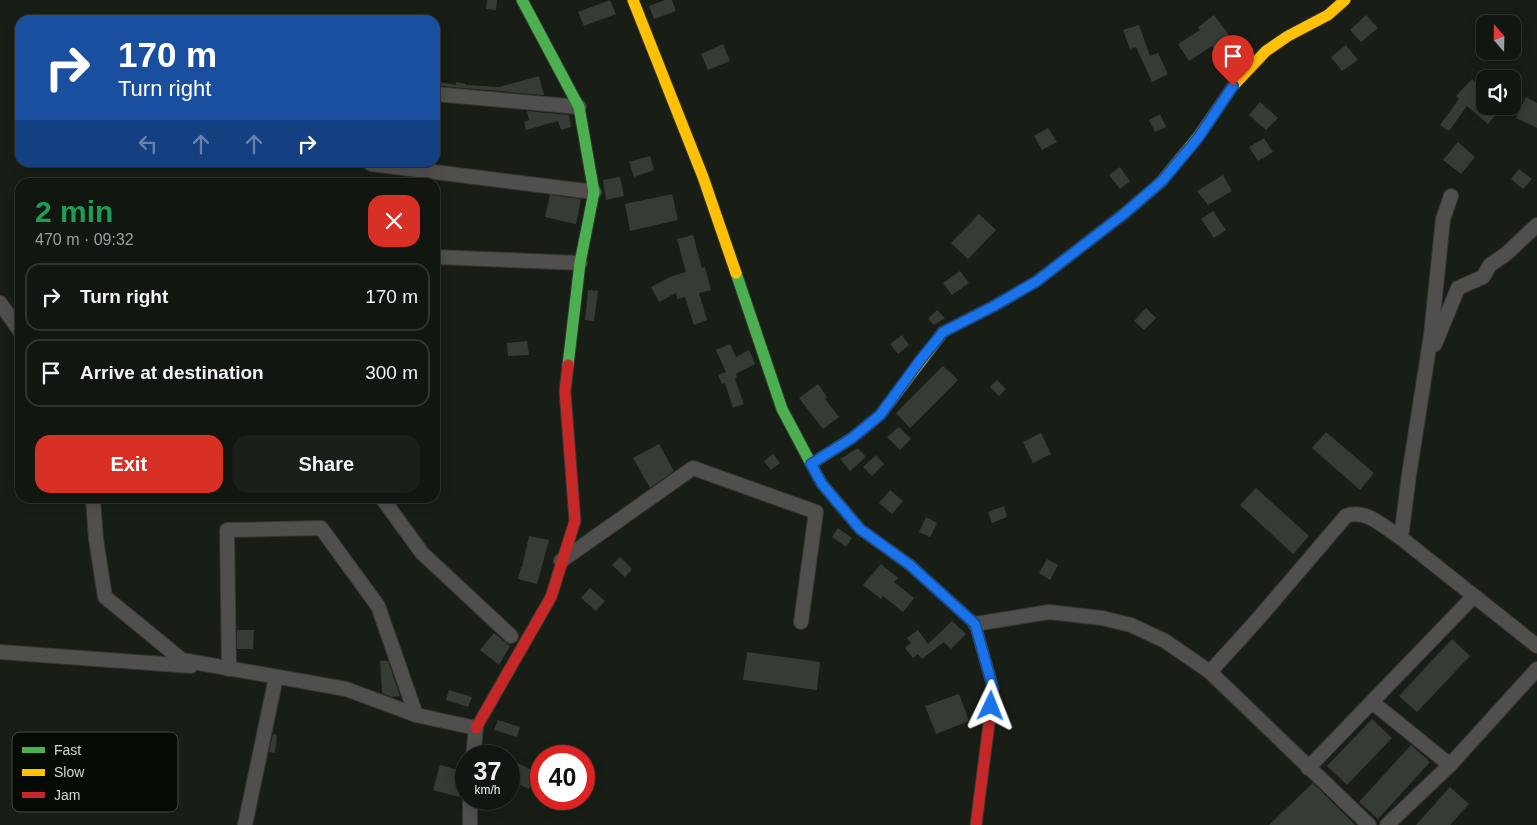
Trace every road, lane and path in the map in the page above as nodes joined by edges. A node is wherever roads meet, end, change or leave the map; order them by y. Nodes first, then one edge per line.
1 (522, 0) edge
2 (633, 0) edge
3 (1345, 0) edge
4 (440, 94) edge
5 (579, 107) junction
6 (395, 167) edge
7 (594, 192) junction
8 (1451, 196) dead end
9 (1537, 224) edge
10 (440, 257) edge
11 (580, 263) junction
12 (0, 303) edge
13 (15, 324) edge
14 (1426, 366) junction
15 (811, 464) junction
16 (93, 503) edge
17 (386, 503) edge
18 (1401, 538) junction
19 (562, 561) junction
20 (1474, 596) junction
21 (801, 622) dead end
22 (975, 624) junction
23 (511, 636) dead end
24 (1537, 646) edge
25 (0, 652) edge
26 (230, 669) junction
27 (1537, 669) edge
28 (1210, 672) junction
29 (276, 677) junction
30 (1372, 702) junction
31 (416, 714) junction
32 (476, 728) junction
33 (474, 745) edge
34 (1450, 764) junction
35 (1308, 768) junction
36 (470, 810) edge
37 (245, 825) edge
38 (470, 825) edge
39 (976, 825) edge
40 (1369, 825) edge
41 (1387, 825) edge

1 - 5 street
2 - 15 street
3 - 15 street
4 - 5 street
5 - 7 street
6 - 7 street
7 - 11 street
8 - 14 street
9 - 14 street
10 - 11 street
11 - 19 street
12 - 13 street
14 - 18 street
15 - 22 street
16 - 26 street
17 - 23 street
18 - 20 street
18 - 28 street
19 - 21 street
19 - 32 street
20 - 24 street
20 - 30 street
22 - 28 street
22 - 39 street
25 - 26 street
26 - 29 street
26 - 31 street
27 - 34 street
28 - 35 street
29 - 31 street
29 - 37 street
30 - 34 street
30 - 35 street
31 - 32 street
32 - 33 street
34 - 41 street
35 - 40 street
36 - 38 street

